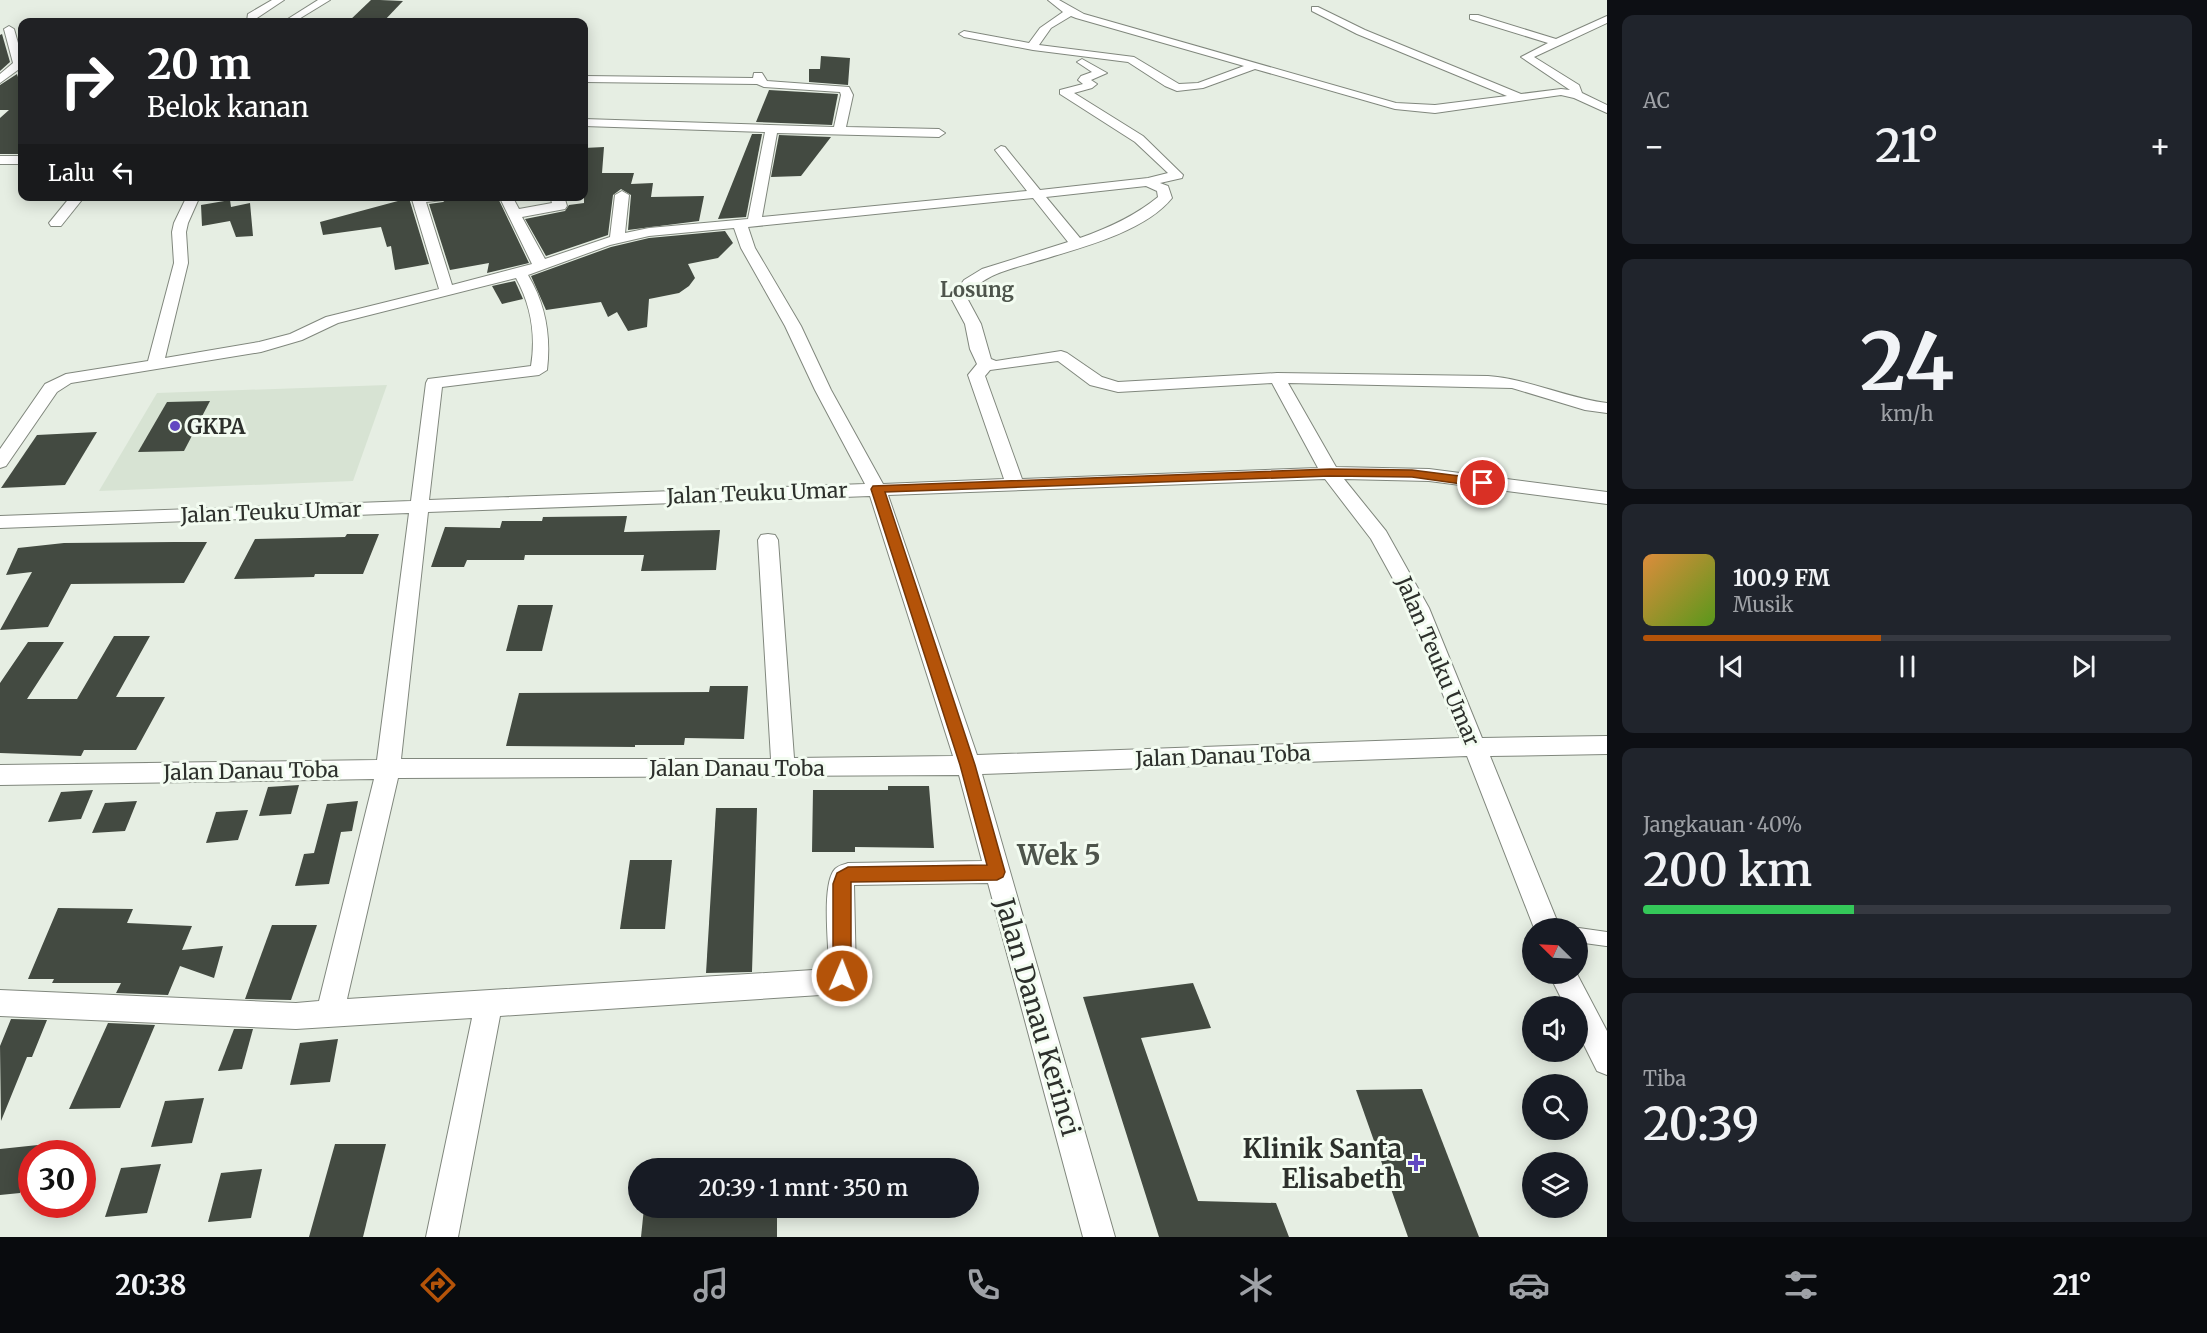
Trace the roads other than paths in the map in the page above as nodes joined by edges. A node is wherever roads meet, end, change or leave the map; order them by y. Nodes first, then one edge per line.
1 (279, 0) edge
2 (324, 0) edge
3 (1053, 0) edge
4 (1315, 9) dead end
5 (1071, 12) junction
6 (1474, 17) dead end
7 (252, 18) edge
8 (295, 18) edge
9 (1607, 19) edge
10 (964, 34) dead end
11 (7, 37) edge
12 (1556, 42) junction
13 (1033, 47) junction
14 (1101, 57) junction
15 (18, 62) edge
16 (18, 65) edge
17 (1254, 66) junction
18 (588, 79) edge
19 (0, 80) edge
20 (1577, 95) junction
21 (1517, 97) junction
22 (1607, 109) edge
23 (588, 122) edge
24 (774, 129) junction
25 (839, 131) junction
26 (939, 133) dead end
27 (1001, 150) dead end
28 (0, 160) edge
29 (18, 160) edge
30 (1148, 182) junction
31 (1038, 194) junction
32 (622, 195) dead end
33 (75, 201) edge
34 (192, 201) edge
35 (419, 201) edge
36 (508, 201) edge
37 (558, 201) edge
38 (514, 214) junction
39 (56, 223) dead end
40 (747, 224) junction
41 (617, 238) junction
42 (1076, 243) junction
43 (541, 266) junction
44 (520, 273) junction
45 (447, 292) junction
46 (155, 364) junction
47 (987, 364) junction
48 (1277, 378) junction
49 (1607, 408) edge
50 (0, 462) edge
51 (1330, 473) junction
52 (1015, 484) junction
53 (878, 489) junction
54 (1607, 498) edge
55 (421, 506) junction
56 (0, 522) edge
57 (768, 540) dead end
58 (1607, 745) edge
59 (1474, 747) junction
60 (968, 765) junction
61 (783, 768) junction
62 (388, 770) junction
63 (0, 775) edge
64 (997, 872) junction
65 (1543, 918) edge
66 (1588, 936) edge
67 (1607, 939) edge
68 (1568, 984) edge
69 (489, 1002) junction
70 (0, 1003) edge
71 (330, 1013) junction
72 (1607, 1062) edge
73 (442, 1237) edge
74 (1099, 1237) edge

1 - 7 street
2 - 8 street
3 - 5 street
4 - 21 street
5 - 13 street
5 - 17 street
6 - 12 street
9 - 12 street
10 - 13 street
11 - 15 street
12 - 20 street
13 - 14 street
14 - 17 street
14 - 30 street
16 - 19 street
17 - 21 street
18 - 25 street
20 - 21 street
20 - 22 street
23 - 24 street
24 - 25 street
24 - 40 street
25 - 26 street
27 - 31 street
28 - 29 street
30 - 31 street
30 - 42 street
31 - 40 street
31 - 42 street
32 - 41 street
33 - 39 street
34 - 46 street
35 - 45 street
36 - 38 street
37 - 38 street
38 - 43 street
40 - 41 street
40 - 53 street, Jalan Danau Kerinci
41 - 43 street
42 - 47 street
43 - 44 street
44 - 45 street
44 - 55 street
45 - 46 street
46 - 50 street
47 - 48 street
47 - 52 street
48 - 49 street
48 - 51 street
51 - 52 street, Jalan Teuku Umar
51 - 54 street
51 - 59 street, Jalan Teuku Umar
52 - 53 street, Jalan Teuku Umar
53 - 55 street, Jalan Teuku Umar
53 - 60 street, Jalan Danau Kerinci
55 - 56 street, Jalan Teuku Umar
55 - 62 street
57 - 61 street
58 - 59 street, Jalan Danau Toba
59 - 60 street, Jalan Danau Toba
59 - 65 street, Jalan Teuku Umar
60 - 61 street, Jalan Danau Toba
60 - 64 street, Jalan Danau Kerinci
61 - 62 street, Jalan Danau Toba
62 - 63 street, Jalan Danau Toba
62 - 71 street
64 - 69 street
64 - 74 street, Jalan Danau Kerinci
66 - 67 lane
68 - 72 street
69 - 71 street
69 - 73 street
70 - 71 street

